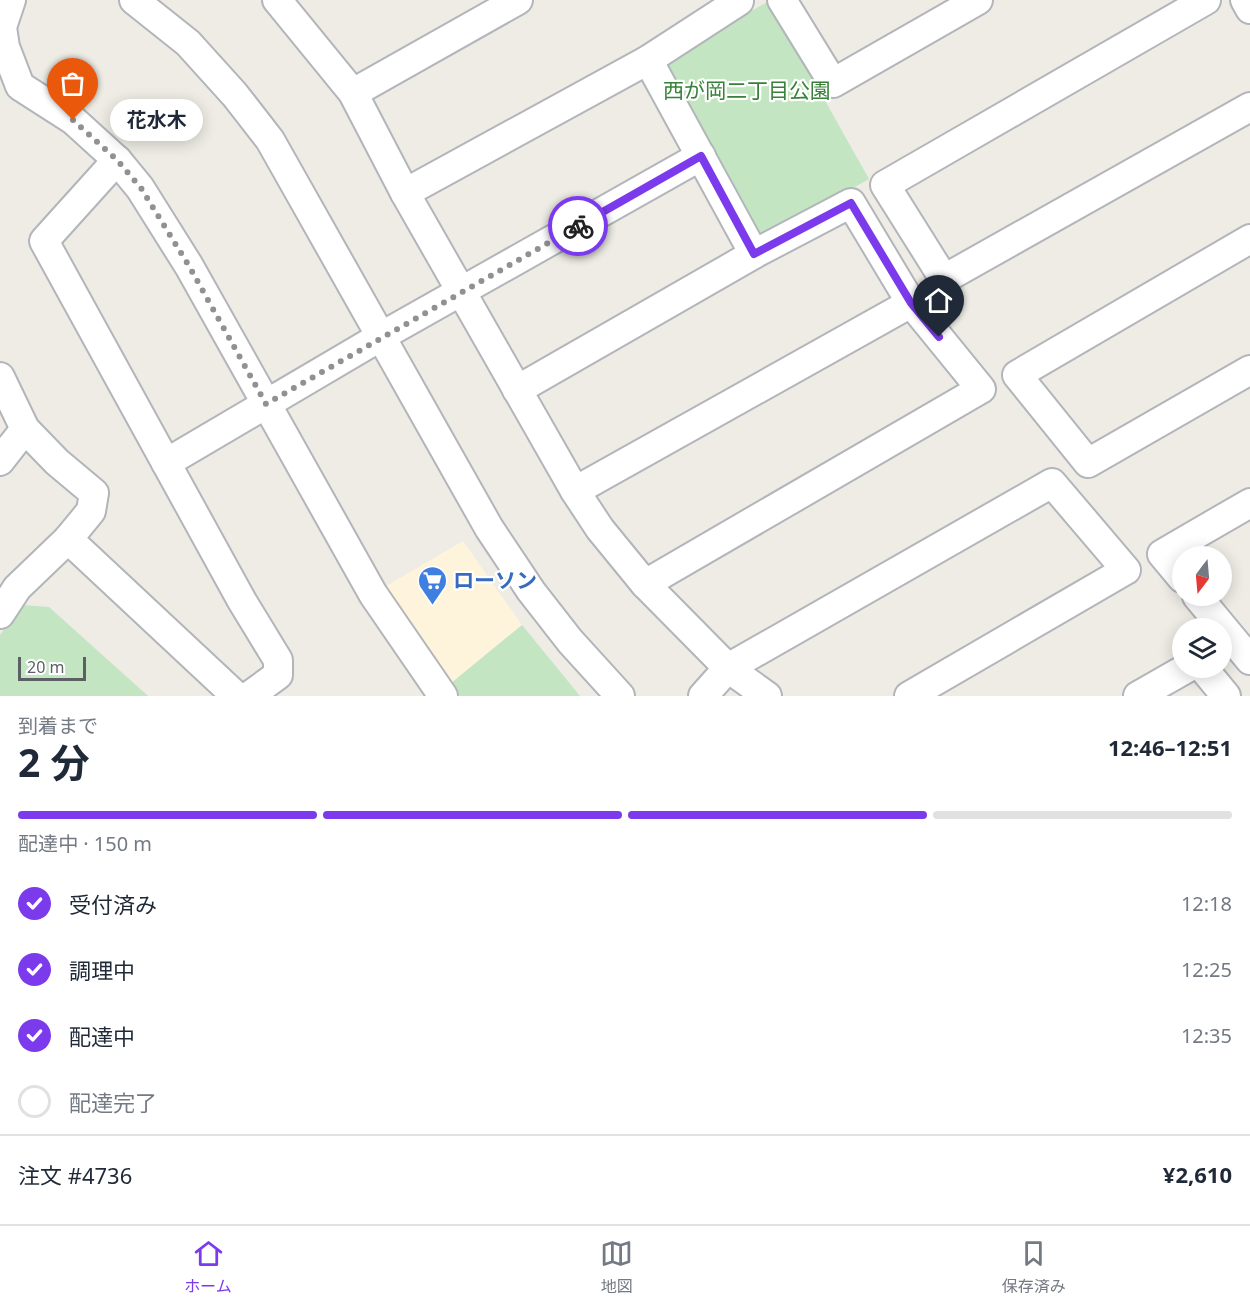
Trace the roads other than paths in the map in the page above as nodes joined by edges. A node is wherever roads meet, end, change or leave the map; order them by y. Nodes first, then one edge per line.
1 (11, 0) edge
2 (134, 0) edge
3 (518, 0) edge
4 (738, 0) edge
5 (782, 0) edge
6 (978, 0) edge
7 (1206, 0) edge
8 (1245, 0) edge
9 (282, 1) edge
10 (1250, 9) edge
11 (2, 39) edge
12 (648, 60) junction
13 (353, 93) junction
14 (1250, 107) edge
15 (701, 156) junction
16 (117, 160) junction
17 (405, 193) junction
18 (1250, 239) edge
19 (754, 254) junction
20 (462, 292) junction
21 (911, 303) junction
22 (380, 337) junction
23 (1250, 370) edge
24 (0, 377) edge
25 (518, 390) junction
26 (266, 404) junction
27 (25, 429) junction
28 (0, 462) edge
29 (166, 463) junction
30 (575, 491) junction
31 (1250, 503) edge
32 (68, 539) junction
33 (1176, 546) edge
34 (1172, 548) edge
35 (1172, 566) edge
36 (645, 584) junction
37 (1207, 606) edge
38 (0, 614) edge
39 (1245, 646) edge
40 (728, 668) junction
41 (1172, 677) edge
42 (1211, 678) edge
43 (236, 696) edge
44 (249, 696) edge
45 (443, 696) edge
46 (620, 696) edge
47 (703, 696) edge
48 (767, 696) edge
49 (909, 696) edge
50 (1138, 696) edge
51 (1226, 696) edge

1 - 11 street
2 - 22 street
3 - 13 street
4 - 12 street
5 - 6 street
7 - 14 street
8 - 10 street
9 - 13 street
11 - 16 street
12 - 15 street
12 - 17 street
13 - 17 street
15 - 19 street
15 - 20 street
16 - 26 street
16 - 29 street
17 - 20 street
18 - 23 street
19 - 21 street
19 - 25 street
20 - 22 street
20 - 25 street
21 - 30 street
21 - 36 street
22 - 26 street
22 - 46 street
24 - 27 street
25 - 30 street
26 - 29 street
26 - 45 street
27 - 28 street
27 - 32 street
29 - 44 street
30 - 36 street
31 - 33 street
32 - 38 street
32 - 43 street
34 - 35 street
36 - 40 street
37 - 39 street
40 - 47 street
40 - 48 street
40 - 49 street
41 - 50 street
42 - 51 street

